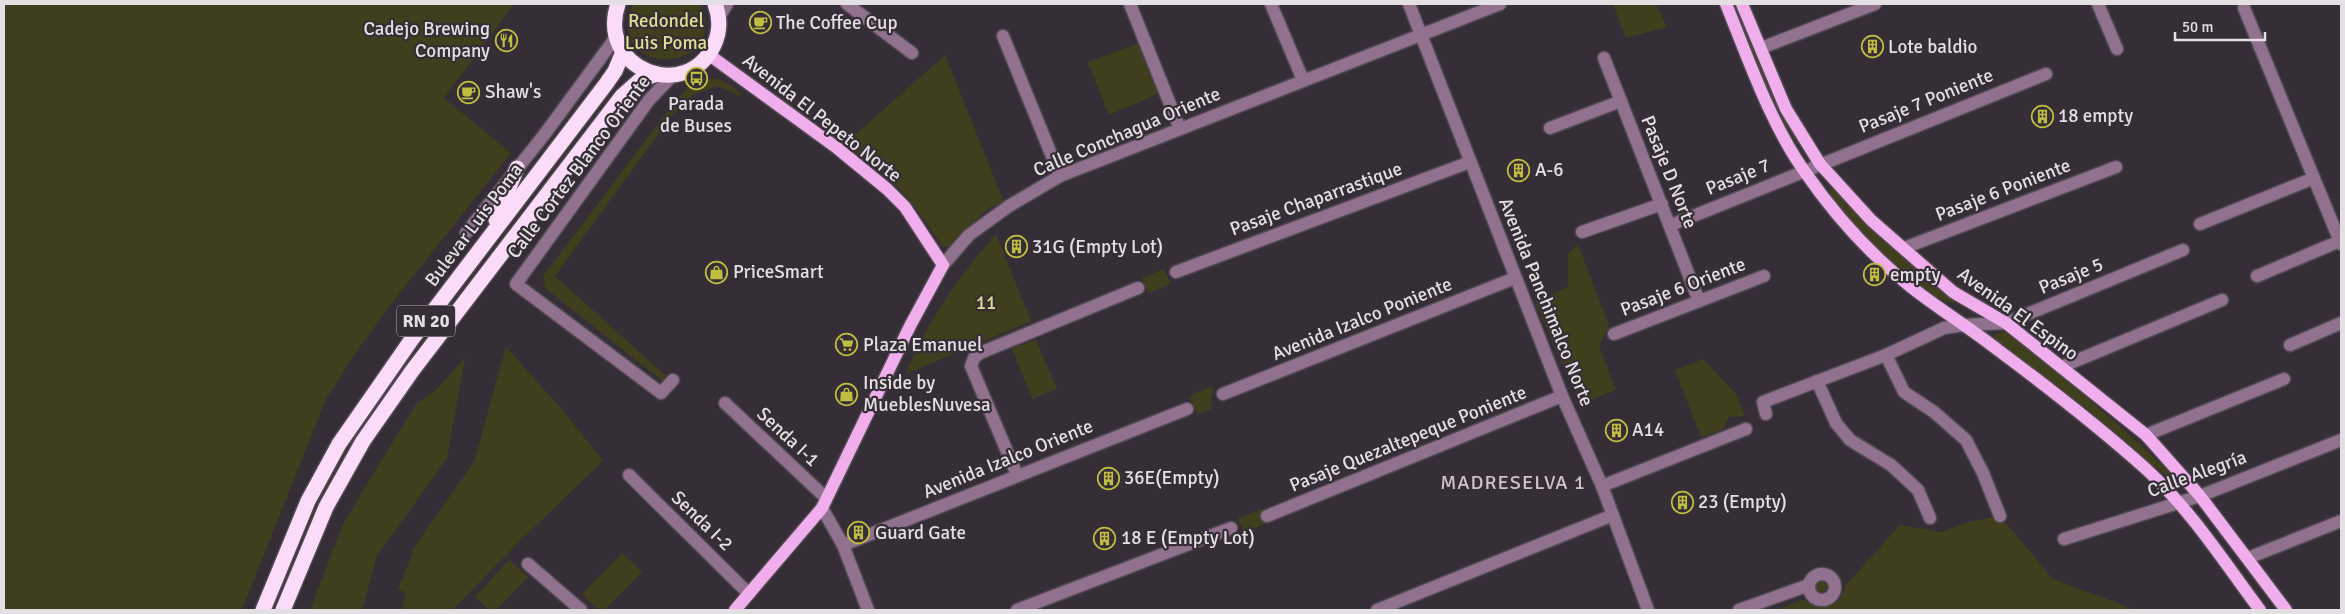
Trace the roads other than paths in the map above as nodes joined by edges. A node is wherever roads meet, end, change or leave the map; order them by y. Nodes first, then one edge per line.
1 (618, 4) edge
2 (727, 4) edge
3 (847, 4) edge
4 (1130, 4) edge
5 (1271, 4) edge
6 (1409, 4) edge
7 (1500, 4) edge
8 (1726, 4) edge
9 (1742, 4) edge
10 (1875, 4) edge
11 (2098, 4) edge
12 (2244, 8) dead end
13 (717, 11) edge
14 (1421, 35) junction
15 (1003, 36) dead end
16 (616, 37) junction
17 (1761, 48) junction
18 (2117, 49) dead end
19 (623, 52) junction
20 (912, 53) dead end
21 (708, 54) junction
22 (1604, 58) dead end
23 (657, 74) junction
24 (2046, 74) dead end
25 (674, 75) junction
26 (1302, 80) junction
27 (1621, 102) junction
28 (1550, 128) dead end
29 (1180, 129) junction
30 (1470, 162) junction
31 (1820, 164) junction
32 (2116, 167) dead end
33 (517, 168) junction
34 (1804, 171) junction
35 (1060, 176) junction
36 (2314, 178) junction
37 (1662, 204) junction
38 (2200, 224) dead end
39 (1670, 225) junction
40 (2338, 225) edge
41 (1582, 232) dead end
42 (466, 233) dead end
43 (489, 238) junction
44 (2341, 243) edge
45 (1904, 248) junction
46 (2183, 250) dead end
47 (943, 265) junction
48 (1176, 272) dead end
49 (1764, 276) dead end
50 (2258, 276) dead end
51 (1515, 278) junction
52 (1138, 288) dead end
53 (2222, 300) dead end
54 (1699, 301) junction
55 (2006, 323) junction
56 (2341, 323) edge
57 (1964, 325) junction
58 (1614, 334) dead end
59 (2290, 345) dead end
60 (1886, 355) junction
61 (2061, 367) junction
62 (2284, 379) dead end
63 (673, 380) dead end
64 (1817, 381) junction
65 (1223, 394) dead end
66 (1562, 396) junction
67 (725, 403) dead end
68 (1765, 408) dead end
69 (1187, 409) dead end
70 (1746, 429) dead end
71 (2146, 435) junction
72 (2341, 440) edge
73 (629, 475) dead end
74 (1017, 475) junction
75 (1602, 486) junction
76 (2200, 496) junction
77 (2180, 502) junction
78 (824, 503) junction
79 (1612, 515) junction
80 (1267, 516) dead end
81 (2000, 516) dead end
82 (1930, 518) dead end
83 (2341, 520) edge
84 (1232, 528) dead end
85 (2064, 539) dead end
86 (843, 545) junction
87 (2248, 558) junction
88 (528, 564) dead end
89 (1809, 585) dead end
90 (749, 594) junction
91 (263, 610) edge
92 (283, 610) edge
93 (581, 610) edge
94 (735, 610) edge
95 (868, 610) edge
96 (1017, 610) edge
97 (1376, 610) edge
98 (1648, 610) edge
99 (1739, 610) edge
100 (2260, 610) edge
101 (2286, 610) edge

1 - 16 highway, RN 20
2 - 13 street
3 - 20 street
4 - 29 street
5 - 26 street
6 - 14 street, Avenida Panchimalco Norte
7 - 14 street, Calle Conchagua Oriente
8 - 34 main road
9 - 17 main road, Avenida El Espino
10 - 17 street
11 - 18 street
12 - 36 street
13 - 21 highway
14 - 26 street, Calle Conchagua Oriente
14 - 30 street, Avenida Panchimalco Norte
15 - 35 street
16 - 19 highway, RN 20
16 - 33 street
17 - 31 main road, Avenida El Espino
19 - 23 highway, RN 20
19 - 43 highway, Bulevar Luis Poma / RN 20
21 - 25 highway, RN 20
21 - 47 main road, Avenida El Pepeto Norte
22 - 27 street, Pasaje D Norte
23 - 25 highway, RN 20
23 - 92 highway, Bulevar Luis Poma / RN 20
24 - 31 street, Pasaje 7 Poniente
25 - 63 street, Calle Cortez Blanco Oriente
26 - 29 street, Calle Conchagua Oriente
27 - 28 street
27 - 37 street, Pasaje D Norte
29 - 35 street, Calle Conchagua Oriente
30 - 48 street, Pasaje Chaparrastique
30 - 51 street, Avenida Panchimalco Norte
31 - 34 street, Pasaje 7
31 - 45 main road, Avenida El Espino
32 - 45 street, Pasaje 6 Poniente
33 - 42 street
33 - 43 highway
34 - 39 street, Pasaje 7
34 - 57 main road
35 - 47 street, Calle Conchagua Oriente
36 - 38 street
36 - 40 street
37 - 39 street, Pasaje D Norte
37 - 41 street
39 - 54 street, Pasaje D Norte
40 - 44 street
43 - 91 highway, Bulevar Luis Poma / RN 20
44 - 50 street
45 - 55 main road, Avenida El Espino
46 - 55 street, Pasaje 5
47 - 78 main road, Calle Conchagua Oriente
49 - 54 street, Pasaje 6 Oriente
51 - 65 street, Avenida Izalco Poniente
51 - 66 street, Avenida Panchimalco Norte
52 - 74 street
53 - 61 street
54 - 58 street, Pasaje 6 Oriente
55 - 57 street, Pasaje 5
55 - 61 main road, Avenida El Espino
56 - 59 street
57 - 60 street, Pasaje 5
57 - 77 main road
60 - 64 street, Pasaje 5
60 - 81 street
61 - 71 main road, Avenida El Espino
62 - 71 street
64 - 68 street, Pasaje 5
64 - 82 street
66 - 75 street, Avenida Panchimalco Norte
66 - 80 street, Pasaje Quezaltepeque Poniente
67 - 78 street, Senda I-1
69 - 74 street, Avenida Izalco Oriente
70 - 75 street
71 - 76 main road, Avenida El Espino
72 - 76 street, Calle Alegría
73 - 90 street, Senda I-2
74 - 86 street, Avenida Izalco Oriente
75 - 79 street, Avenida Panchimalco Norte
76 - 77 street, Calle Alegría
76 - 87 main road, Avenida El Espino
77 - 85 street, Calle Alegría
77 - 100 main road
78 - 86 street, Senda I-1
78 - 90 main road, Calle Conchagua Oriente
79 - 97 street
79 - 98 street, Avenida Panchimalco Norte
83 - 87 street
84 - 96 street
86 - 95 street, Senda I-1
87 - 101 main road, Avenida El Espino
88 - 93 street
89 - 99 street
90 - 94 main road, Calle Conchagua Oriente

